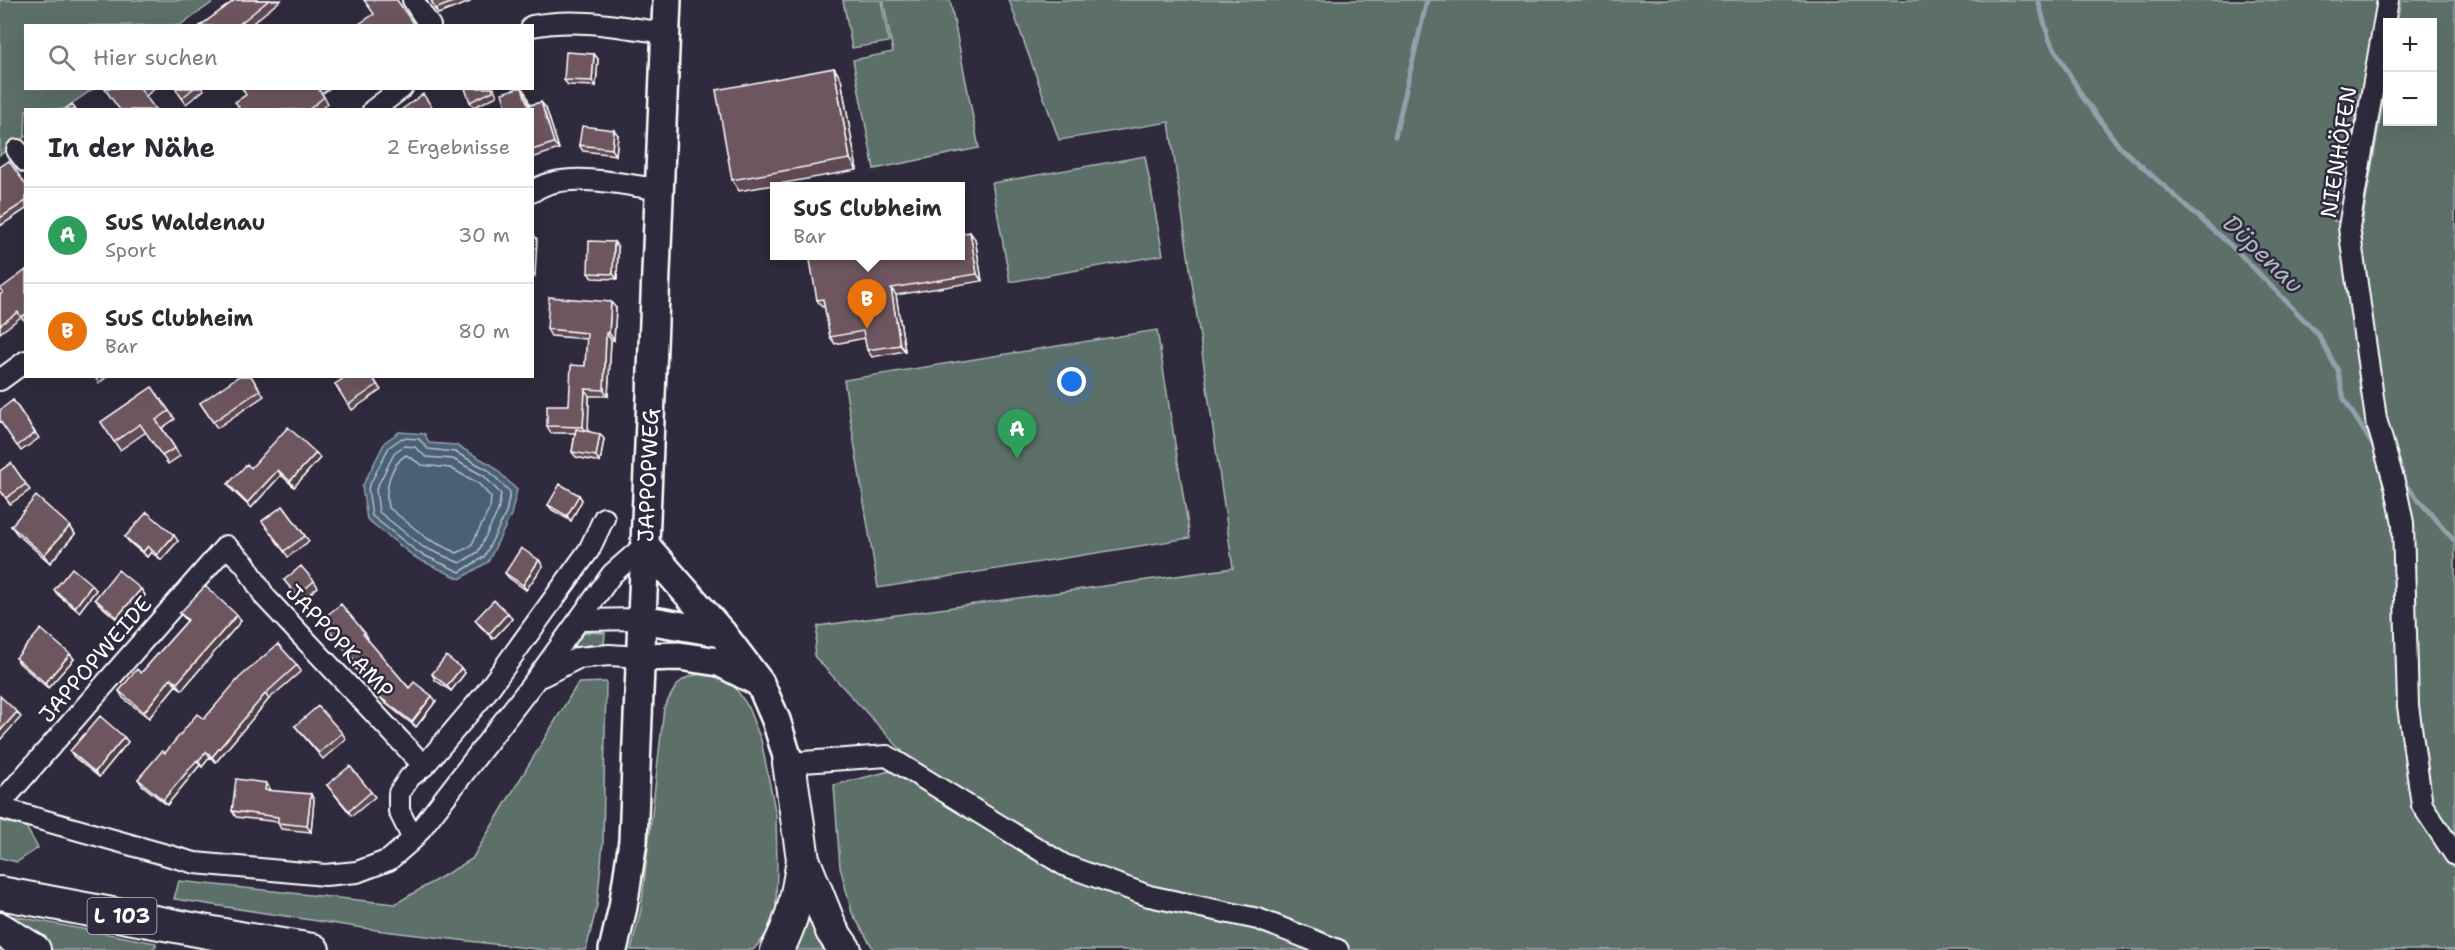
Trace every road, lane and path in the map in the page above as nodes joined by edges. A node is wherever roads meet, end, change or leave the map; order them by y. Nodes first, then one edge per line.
1 (413, 0) edge
2 (667, 0) edge
3 (2388, 0) edge
4 (429, 24) edge
5 (534, 26) edge
6 (665, 33) junction
7 (399, 90) edge
8 (376, 108) edge
9 (658, 189) junction
10 (534, 191) edge
11 (24, 363) edge
12 (0, 380) edge
13 (604, 518) dead end
14 (645, 545) junction
15 (226, 546) joint
16 (642, 619) junction
17 (580, 620) junction
18 (722, 633) junction
19 (641, 657) junction
20 (537, 678) junction
21 (760, 683) junction
22 (789, 762) junction
23 (424, 766) junction
24 (0, 806) edge
25 (413, 839) junction
26 (2455, 855) edge
27 (803, 859) junction
28 (0, 892) edge
29 (0, 929) edge
30 (244, 939) junction
31 (34, 950) edge
32 (185, 950) edge
33 (313, 950) edge
34 (613, 950) edge
35 (777, 950) edge
36 (845, 950) edge
37 (1338, 950) edge

1 - 4 street
2 - 6 street, JAPPOPWEG
3 - 26 street, NIENHÖFEN
5 - 6 street
6 - 9 street, JAPPOPWEG
7 - 8 street
9 - 10 street
9 - 14 street, JAPPOPWEG
11 - 12 street
13 - 23 street, JAPPOPWEG
14 - 16 street, JAPPOPWEG
14 - 17 street
14 - 18 street
15 - 23 street, JAPPOPKAMP
15 - 24 street, JAPPOPWEIDE
16 - 17 street
16 - 18 street
16 - 19 street, JAPPOPWEG
17 - 20 street
18 - 21 street
19 - 20 street
19 - 21 street
19 - 34 street, JAPPOPWEG
20 - 25 street
21 - 22 street
22 - 27 main road
22 - 37 street
23 - 25 street, JAPPOPWEG
24 - 25 street
27 - 35 main road
27 - 36 main road
28 - 30 main road, L 103
29 - 31 main road
30 - 32 main road
30 - 33 main road, L 103

